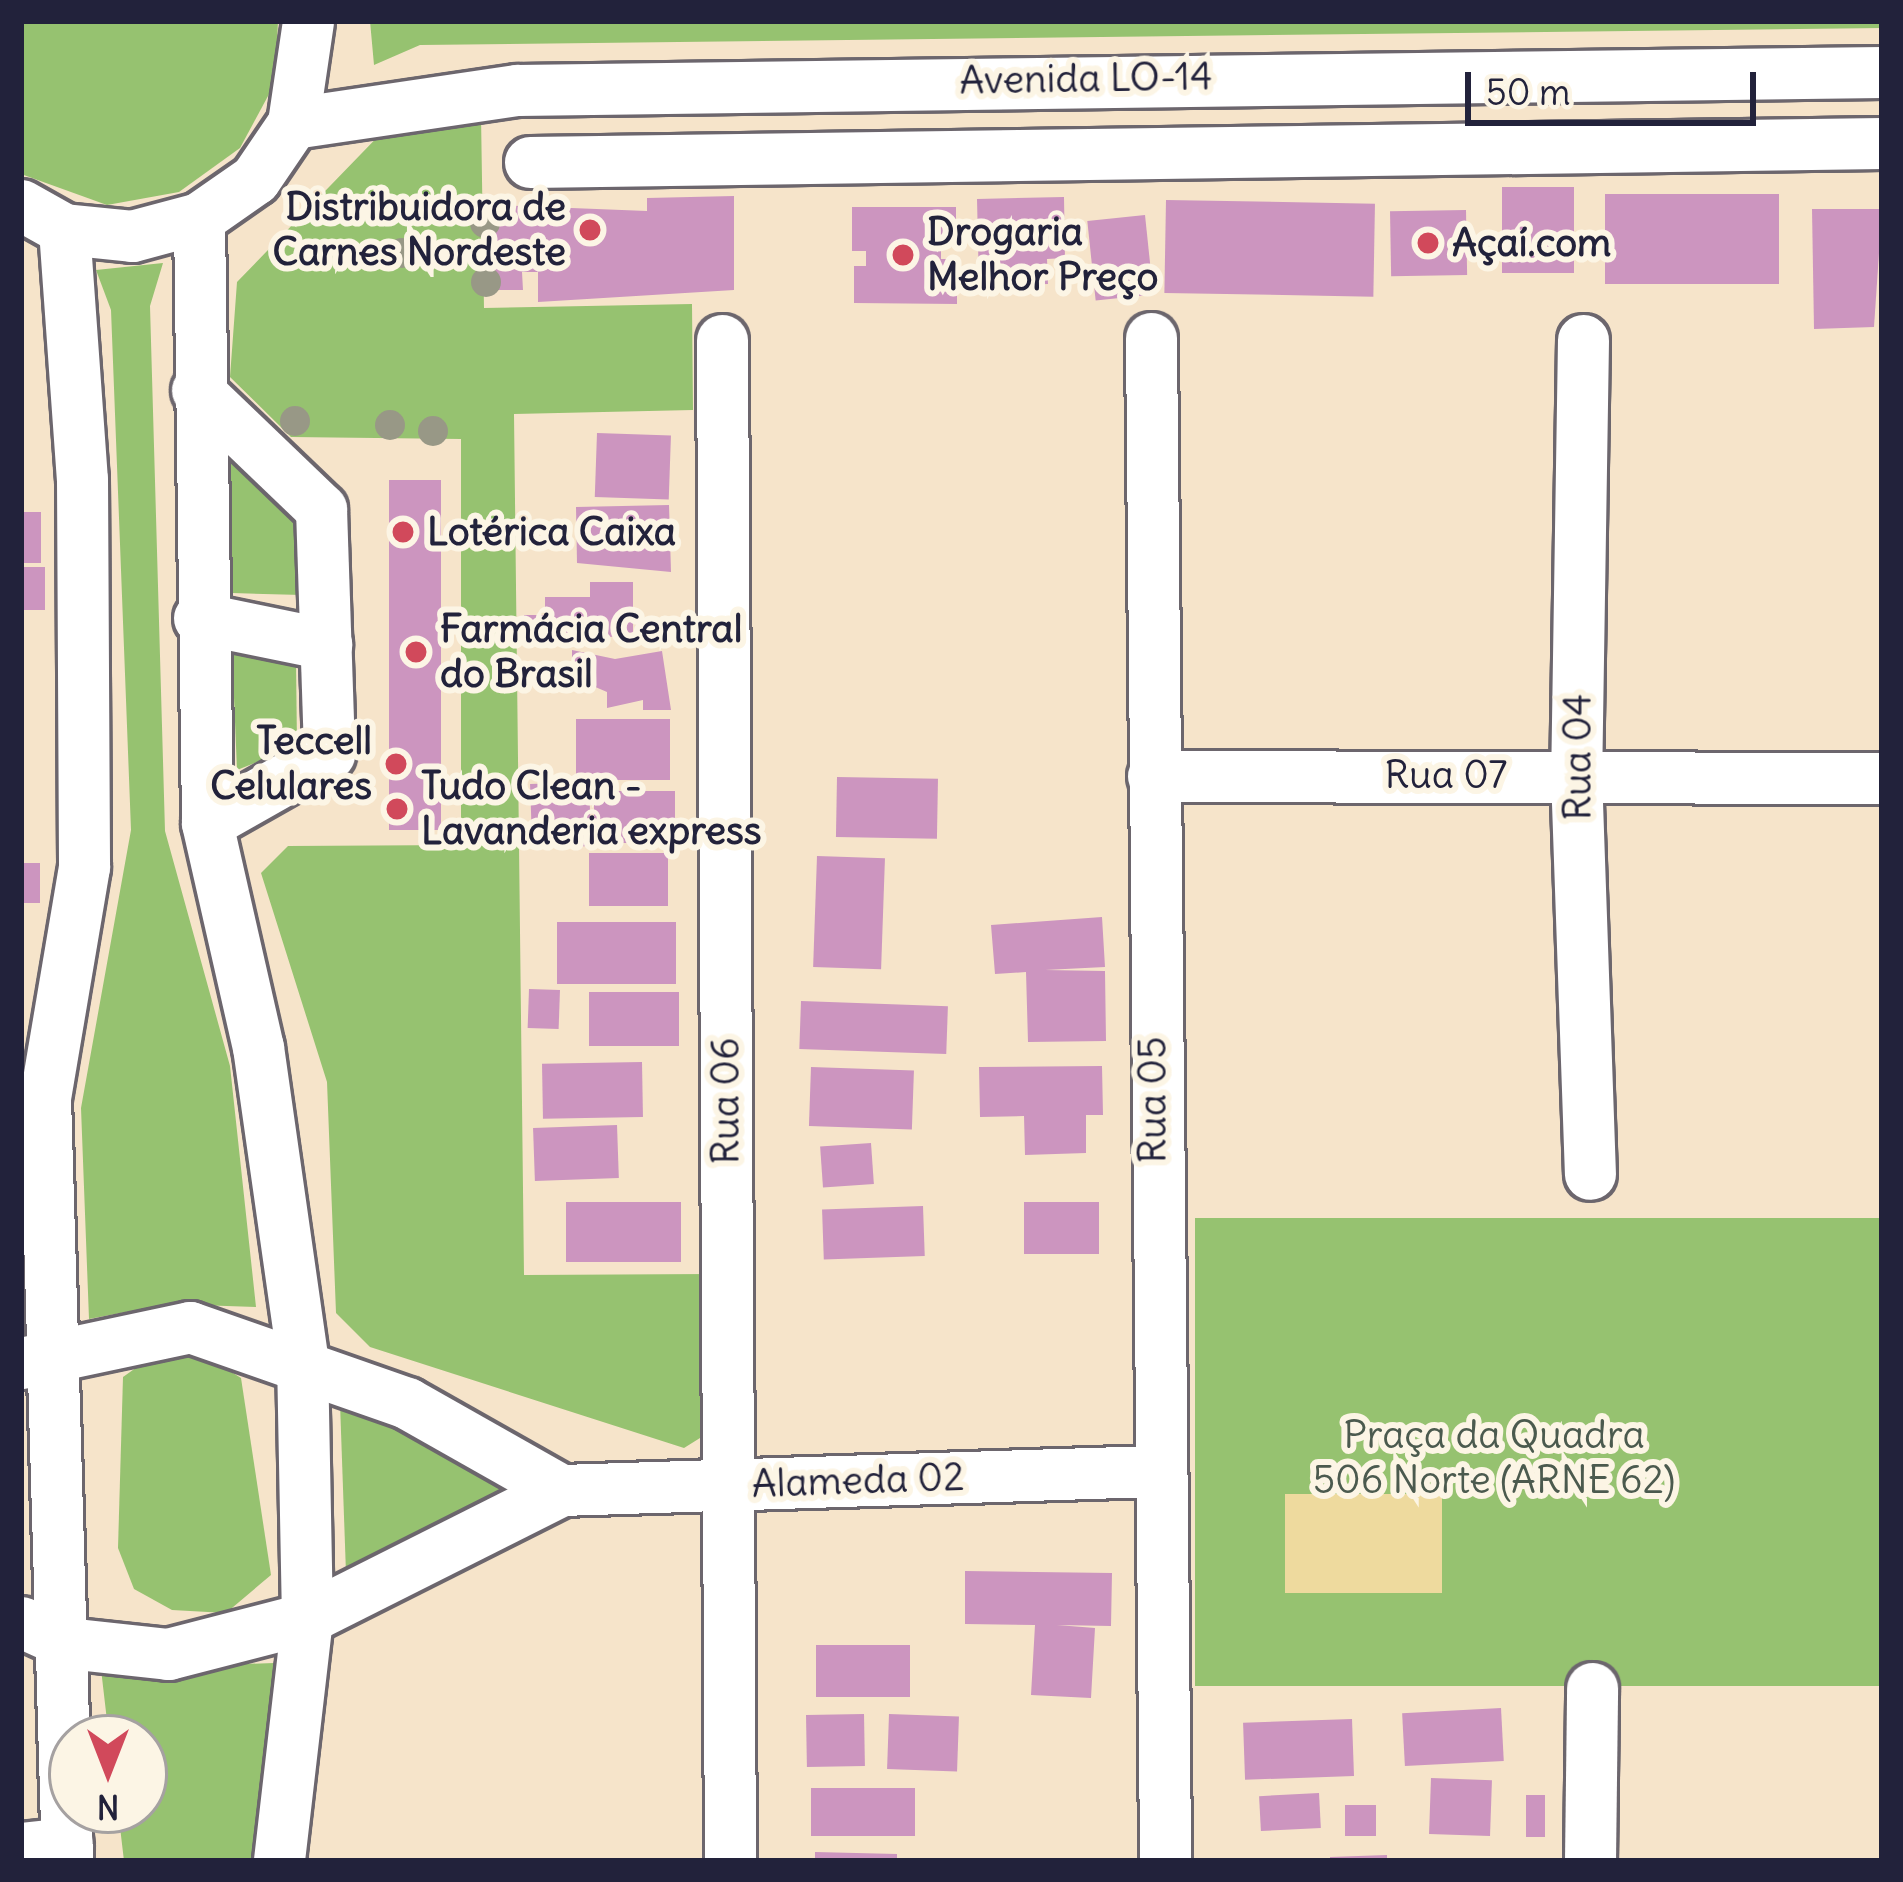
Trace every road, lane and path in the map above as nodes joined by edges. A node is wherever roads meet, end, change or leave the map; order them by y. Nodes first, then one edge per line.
1 (308, 21) edge
2 (1624, 73) junction
3 (1749, 73) junction
4 (1882, 73) edge
5 (1100, 78) junction
6 (1012, 80) junction
7 (761, 85) junction
8 (293, 123) junction
9 (1882, 143) edge
10 (1628, 144) junction
11 (1750, 144) junction
12 (1102, 147) junction
13 (1016, 149) junction
14 (764, 155) junction
15 (530, 162) dead end
16 (43, 217) edge
17 (199, 218) junction
18 (1150, 338) dead end
19 (722, 340) dead end
20 (1582, 340) dead end
21 (197, 390) junction
22 (199, 618) junction
23 (326, 644) junction
24 (1576, 775) junction
25 (1153, 776) junction
26 (1882, 778) edge
27 (207, 823) junction
28 (1590, 1174) dead end
29 (34, 1357) edge
30 (302, 1358) junction
31 (1154, 1472) junction
32 (728, 1485) junction
33 (561, 1490) junction
34 (307, 1618) junction
35 (44, 1632) edge
36 (1592, 1688) dead end
37 (52, 1850) edge
38 (279, 1861) edge
39 (730, 1861) edge
40 (1165, 1861) edge
41 (1590, 1861) edge

1 - 8 street
2 - 3 street, Avenida LO-14
2 - 5 street, Avenida LO-14
2 - 10 street
3 - 4 street, Avenida LO-14
3 - 11 street
5 - 6 street, Avenida LO-14
5 - 12 street
6 - 7 street, Avenida LO-14
6 - 13 street
7 - 8 street, Avenida LO-14
7 - 14 street
8 - 17 street
9 - 11 street
10 - 11 street
10 - 12 street
12 - 13 street
13 - 14 street
14 - 15 street
16 - 17 street
16 - 29 street
17 - 21 street
18 - 25 street, Rua 05
19 - 32 street, Rua 06
20 - 24 street, Rua 04
21 - 22 street
21 - 23 street
22 - 23 street
22 - 27 street
23 - 27 street
24 - 25 street, Rua 07
24 - 26 street, Rua 07
24 - 28 street, Rua 04
25 - 31 street, Rua 05
27 - 30 street
29 - 30 street
29 - 35 street
30 - 33 street
30 - 34 street
31 - 32 street, Alameda 02
31 - 40 street, Rua 05
32 - 33 street, Alameda 02
32 - 39 street, Rua 06
33 - 34 street
34 - 35 street
34 - 38 street
35 - 37 street
36 - 41 street

